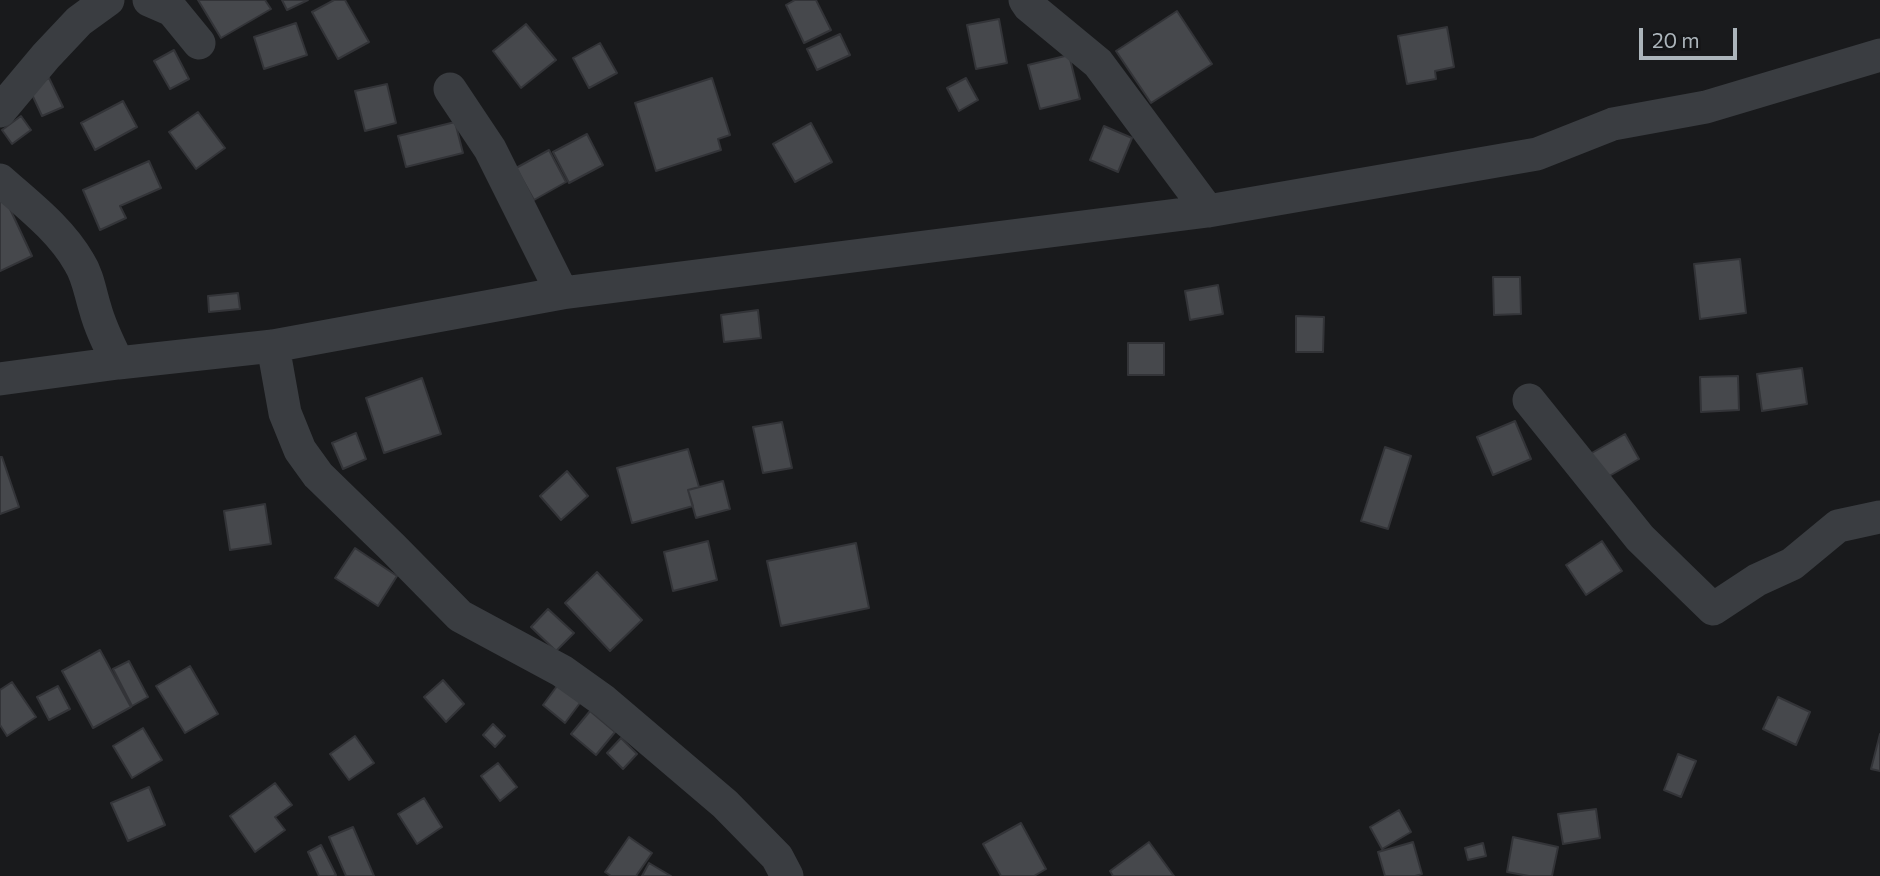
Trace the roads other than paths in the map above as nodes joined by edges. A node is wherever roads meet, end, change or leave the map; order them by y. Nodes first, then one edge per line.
1 (108, 0) edge
2 (149, 0) edge
3 (1025, 0) edge
4 (199, 43) dead end
5 (1880, 55) edge
6 (450, 89) dead end
7 (0, 111) edge
8 (0, 180) edge
9 (1208, 211) junction
10 (562, 293) junction
11 (273, 346) junction
12 (118, 363) junction
13 (0, 379) edge
14 (1529, 400) dead end
15 (1880, 517) edge
16 (788, 876) edge

1 - 7 street
2 - 4 street
3 - 9 street
5 - 9 street
6 - 10 street
8 - 12 street
9 - 10 street
10 - 11 street
11 - 12 street
11 - 16 street
12 - 13 street
14 - 15 street

